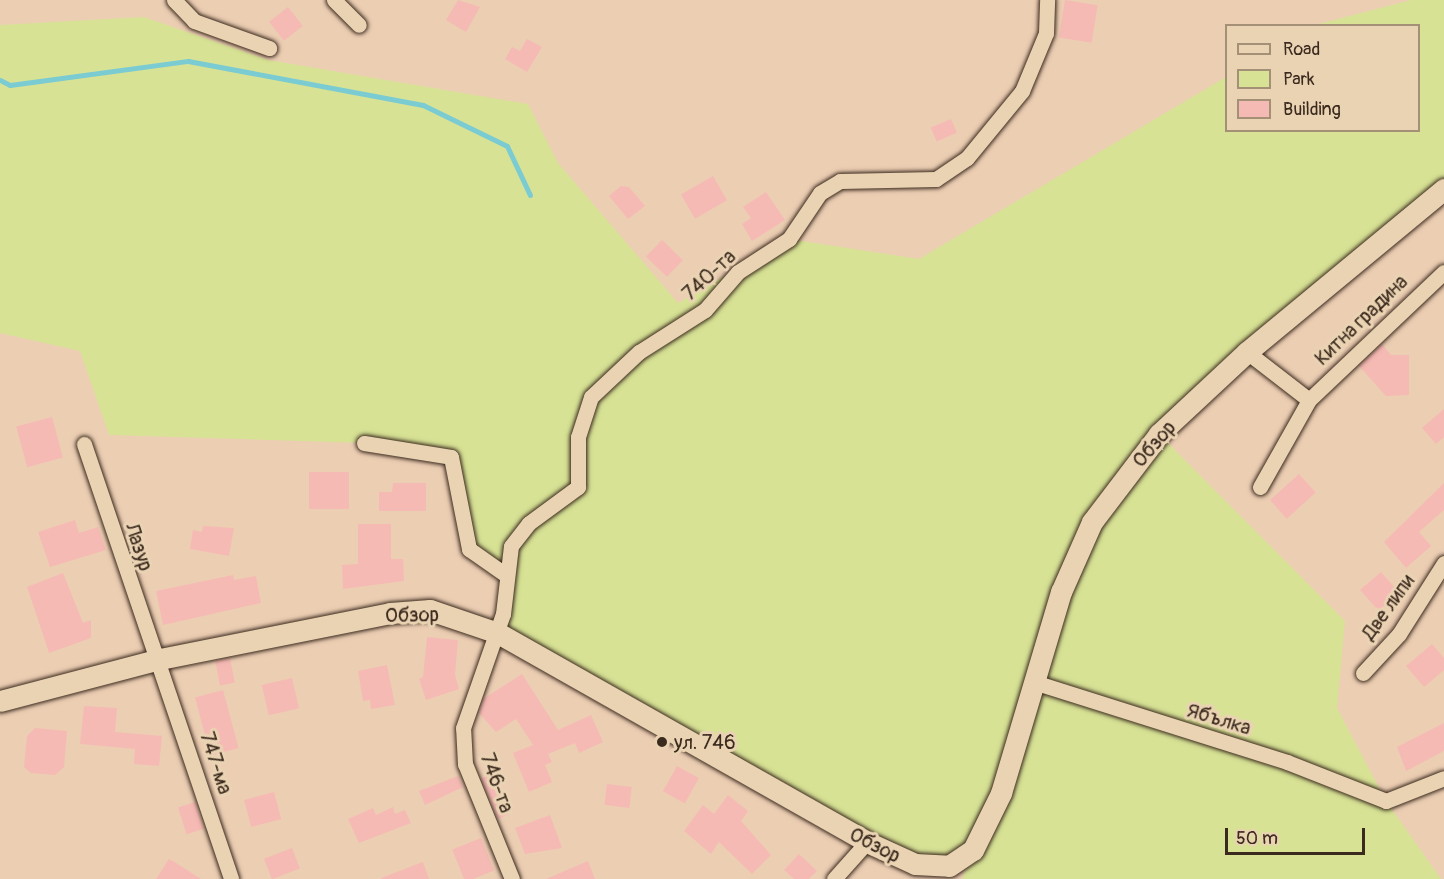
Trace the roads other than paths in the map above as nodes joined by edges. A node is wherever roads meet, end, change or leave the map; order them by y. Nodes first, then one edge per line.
1 (174, 0) edge
2 (334, 0) edge
3 (1047, 0) edge
4 (359, 25) dead end
5 (268, 48) dead end
6 (1444, 189) edge
7 (1444, 272) edge
8 (1247, 352) junction
9 (1309, 400) junction
10 (364, 443) dead end
11 (84, 444) dead end
12 (1260, 487) dead end
13 (1444, 563) edge
14 (503, 573) junction
15 (498, 633) junction
16 (160, 659) junction
17 (1364, 673) dead end
18 (1037, 683) junction
19 (0, 701) edge
20 (1444, 778) edge
21 (867, 842) junction
22 (230, 878) edge
23 (512, 879) edge
24 (834, 879) edge

1 - 5 street
2 - 4 street
3 - 14 street, 740-та
6 - 8 street, Обзор
7 - 9 street, Китна градина
8 - 9 street
8 - 18 street, Обзор
9 - 12 street, Китна градина
10 - 14 street
11 - 16 street, Лазур
13 - 17 street, Две липи
14 - 15 street, 740-та
15 - 16 street, Обзор
15 - 21 street, Обзор
15 - 23 street, 746-та
16 - 19 street, Обзор
16 - 22 street, 747-ма
18 - 20 street, Ябълка
18 - 21 street, Обзор
21 - 24 street

